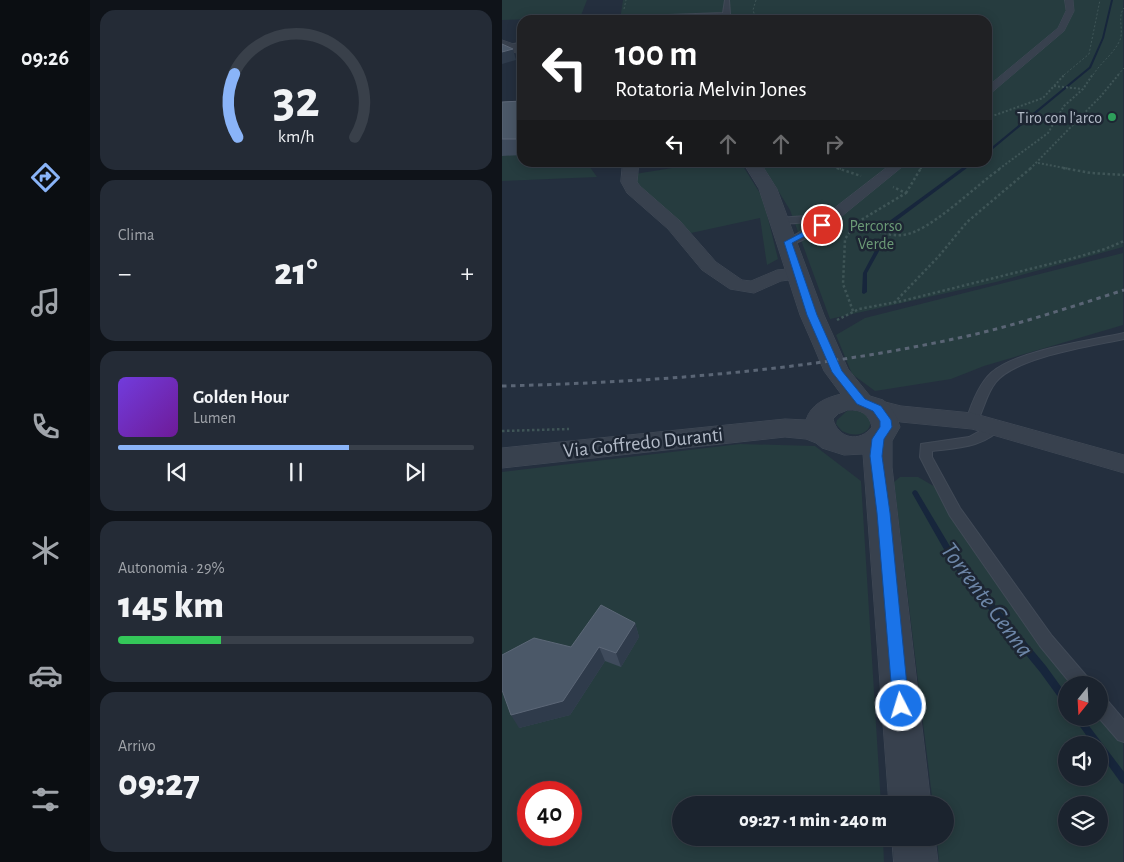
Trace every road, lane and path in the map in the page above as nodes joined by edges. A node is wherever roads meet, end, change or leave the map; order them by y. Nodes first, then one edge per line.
1 (727, 0) edge
2 (756, 0) edge
3 (1069, 0) edge
4 (1100, 0) edge
5 (1124, 8) edge
6 (723, 15) edge
7 (754, 15) edge
8 (1124, 68) edge
9 (1054, 86) junction
10 (992, 88) edge
11 (1083, 89) junction
12 (992, 116) edge
13 (1037, 163) junction
14 (630, 167) edge
15 (754, 167) edge
16 (896, 167) edge
17 (921, 167) edge
18 (1124, 175) edge
19 (906, 193) dead end
20 (837, 213) junction
21 (780, 220) junction
22 (1124, 241) edge
23 (788, 242) junction
24 (798, 274) junction
25 (894, 303) junction
26 (1124, 336) edge
27 (837, 372) junction
28 (876, 419) junction
29 (972, 421) junction
30 (830, 425) junction
31 (996, 426) junction
32 (502, 458) edge
33 (1124, 464) edge
34 (878, 484) junction
35 (1075, 676) edge
36 (1108, 715) edge
37 (1124, 734) edge
38 (909, 796) edge
39 (915, 846) edge
40 (916, 862) edge

1 - 6 lane
2 - 7 path
3 - 10 street
4 - 9 path
5 - 11 path
8 - 13 path
9 - 11 path
9 - 12 path
11 - 25 path
13 - 18 path
13 - 25 path
14 - 24 street
15 - 21 street
16 - 20 street
17 - 19 path
20 - 21 lane
20 - 23 lane
21 - 23 street
22 - 25 path
23 - 24 street
24 - 27 street
26 - 29 lane
27 - 28 street
27 - 30 street
28 - 29 street
28 - 30 street
28 - 30 street
28 - 34 street
29 - 31 street
30 - 32 street, Via Goffredo Duranti
30 - 34 street
31 - 33 street
31 - 35 lane
34 - 38 street
36 - 37 lane
39 - 40 street

